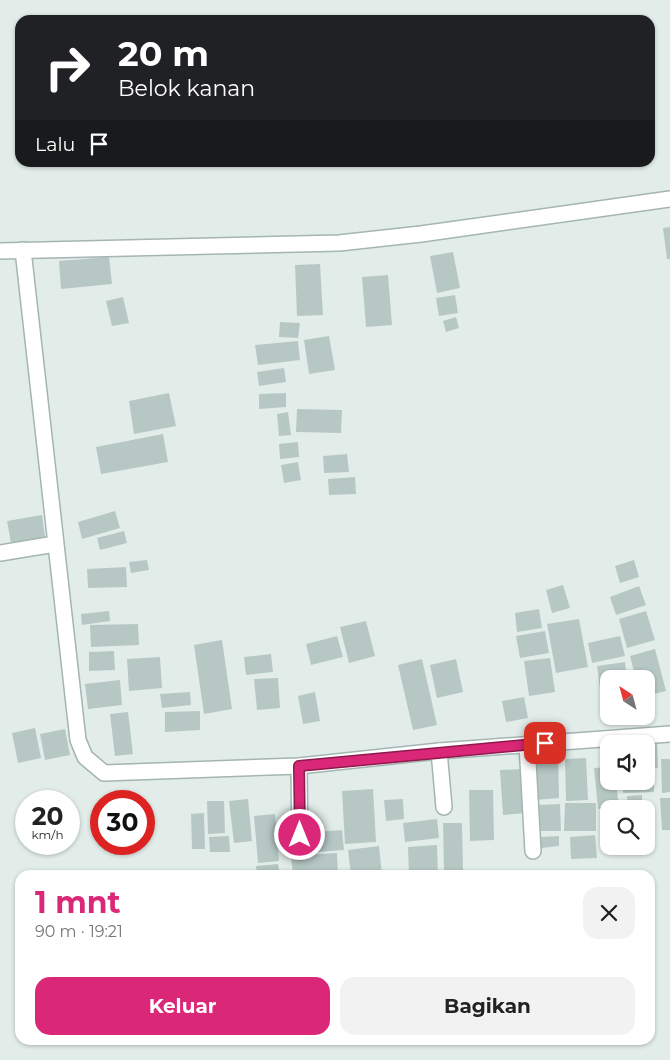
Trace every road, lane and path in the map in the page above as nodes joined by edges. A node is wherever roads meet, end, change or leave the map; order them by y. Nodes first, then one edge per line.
1 (670, 199) edge
2 (23, 250) junction
3 (0, 252) edge
4 (55, 544) junction
5 (0, 553) edge
6 (670, 734) edge
7 (528, 744) junction
8 (439, 751) junction
9 (299, 766) junction
10 (444, 808) dead end
11 (533, 851) dead end
12 (300, 852) dead end

1 - 2 street
2 - 3 street
2 - 4 street
4 - 5 street
4 - 9 street
6 - 7 street
7 - 8 street
7 - 11 street
8 - 9 street
8 - 10 street
9 - 12 street

